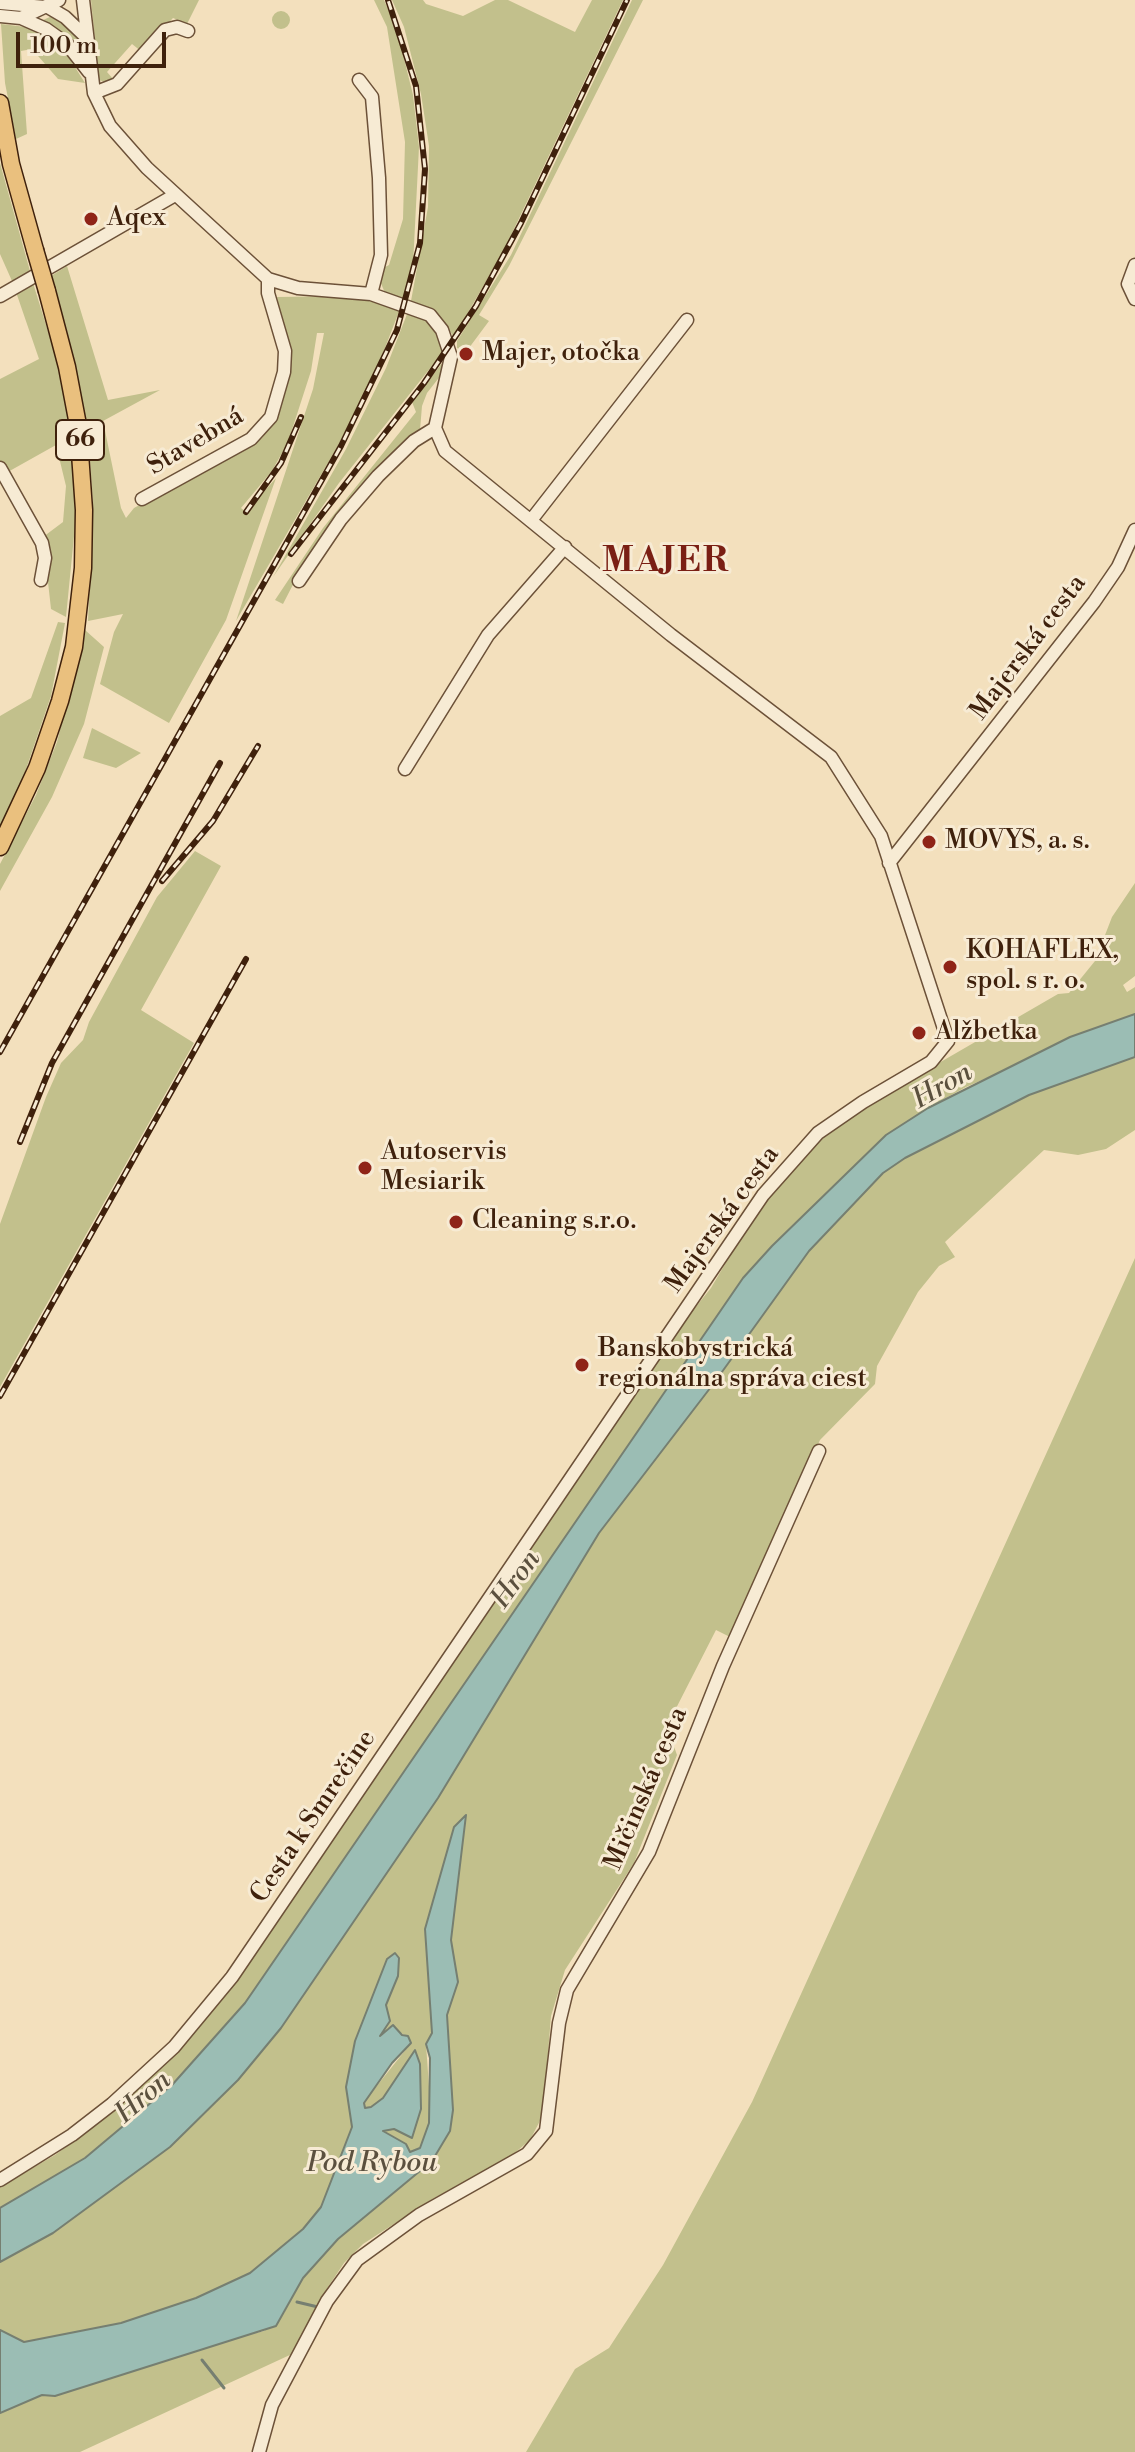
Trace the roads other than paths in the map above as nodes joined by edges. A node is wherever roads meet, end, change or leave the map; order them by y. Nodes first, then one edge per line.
1 (83, 0) edge
2 (0, 3) edge
3 (54, 3) edge
4 (0, 16) edge
5 (21, 18) junction
6 (188, 31) dead end
7 (86, 38) junction
8 (89, 73) junction
9 (359, 80) dead end
10 (94, 93) junction
11 (0, 104) edge
12 (175, 195) junction
13 (1135, 265) edge
14 (268, 279) junction
15 (371, 294) junction
16 (0, 296) edge
17 (1135, 299) edge
18 (687, 320) dead end
19 (435, 428) junction
20 (0, 468) edge
21 (142, 499) dead end
22 (532, 519) junction
23 (1135, 530) edge
24 (565, 547) junction
25 (41, 580) dead end
26 (299, 581) dead end
27 (405, 769) dead end
28 (0, 847) edge
29 (889, 863) junction
30 (606, 1425) joint
31 (819, 1451) dead end
32 (0, 2180) edge
33 (259, 2452) edge

1 - 7 street
2 - 3 street
3 - 5 street
3 - 7 street
4 - 5 street
5 - 8 street
6 - 10 street
7 - 8 street
8 - 10 street
9 - 15 street
10 - 12 street
11 - 28 main road, 66, bridge
12 - 14 street
12 - 16 street
13 - 17 street
14 - 15 street
14 - 21 street, Stavebná
15 - 19 street
18 - 22 street
19 - 22 street, Majerská cesta
19 - 26 street
20 - 25 street
22 - 24 street, Majerská cesta
23 - 29 street, Majerská cesta
24 - 27 street
24 - 29 street, Majerská cesta
29 - 30 street, Majerská cesta
30 - 32 street, Cesta k Smrečine
31 - 33 street, Mičinská cesta

